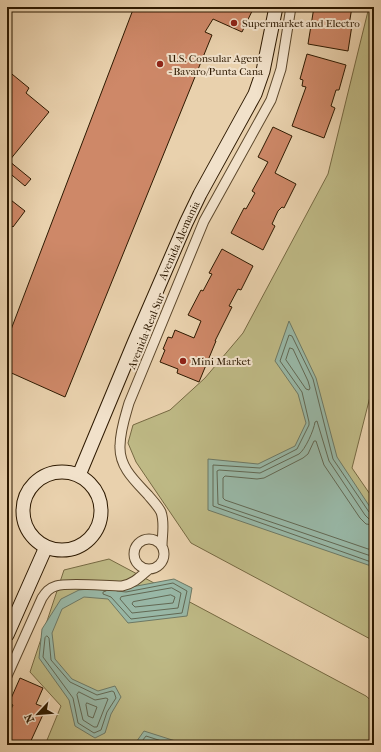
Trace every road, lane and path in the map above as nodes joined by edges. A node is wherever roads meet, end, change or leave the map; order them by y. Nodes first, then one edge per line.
1 (276, 7) edge
2 (290, 7) edge
3 (79, 475) junction
4 (163, 528) junction
5 (151, 539) junction
6 (162, 546) junction
7 (46, 547) junction
8 (137, 564) junction
9 (148, 570) junction
10 (137, 579) junction
11 (7, 635) edge
12 (7, 676) edge

1 - 3 street, Avenida Alemania
2 - 4 street, Avenida Real Sur
3 - 7 street
3 - 7 street
4 - 5 street
4 - 6 street, Avenida Real Sur
5 - 6 street
5 - 8 street
6 - 9 street
7 - 11 street
8 - 9 street
8 - 10 street
9 - 10 street
10 - 12 street

